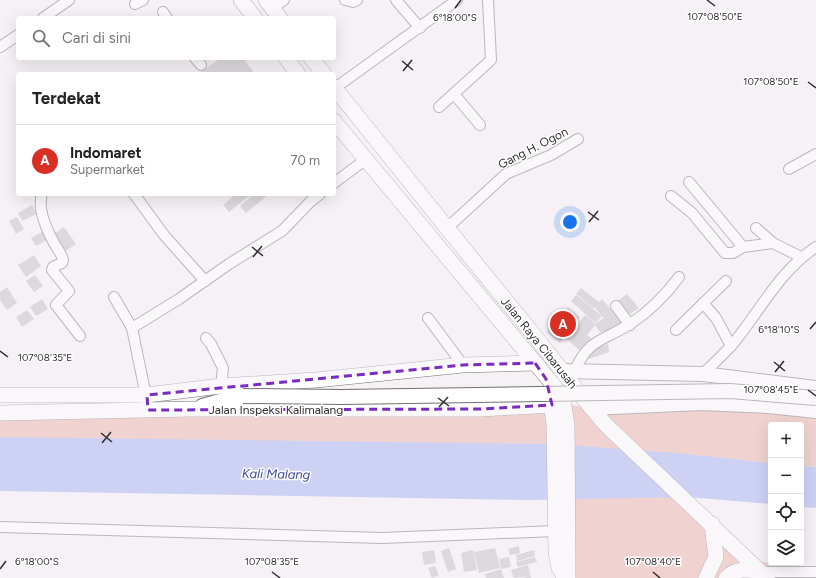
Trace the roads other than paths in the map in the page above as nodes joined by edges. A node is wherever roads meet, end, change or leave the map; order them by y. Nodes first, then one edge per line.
1 (69, 0) edge
2 (241, 0) edge
3 (284, 0) edge
4 (345, 0) edge
5 (357, 0) edge
6 (396, 0) edge
7 (457, 0) edge
8 (488, 0) edge
9 (272, 9) edge
10 (46, 16) edge
11 (253, 16) edge
12 (420, 28) junction
13 (16, 36) edge
14 (0, 47) edge
15 (288, 60) edge
16 (313, 60) edge
17 (296, 72) edge
18 (322, 72) edge
19 (336, 86) edge
20 (336, 88) edge
21 (454, 94) junction
22 (439, 107) dead end
23 (336, 124) edge
24 (480, 125) dead end
25 (578, 139) dead end
26 (816, 154) edge
27 (365, 160) junction
28 (789, 169) dead end
29 (336, 182) edge
30 (689, 182) dead end
31 (41, 196) edge
32 (135, 196) edge
33 (318, 196) edge
34 (672, 196) dead end
35 (756, 228) dead end
36 (446, 229) junction
37 (773, 243) junction
38 (743, 247) junction
39 (816, 247) edge
40 (801, 257) junction
41 (679, 277) dead end
42 (205, 281) junction
43 (726, 281) dead end
44 (114, 297) dead end
45 (703, 303) junction
46 (616, 306) dead end
47 (428, 318) dead end
48 (630, 324) junction
49 (132, 328) junction
50 (676, 330) dead end
51 (80, 336) dead end
52 (206, 338) dead end
53 (731, 346) junction
54 (463, 365) junction
55 (539, 368) junction
56 (569, 370) junction
57 (703, 374) junction
58 (221, 386) junction
59 (816, 388) edge
60 (197, 389) junction
61 (0, 395) edge
62 (147, 395) junction
63 (240, 396) junction
64 (816, 398) edge
65 (701, 403) junction
66 (552, 405) junction
67 (591, 408) junction
68 (192, 409) junction
69 (148, 410) junction
70 (816, 411) edge
71 (0, 413) edge
72 (560, 424) junction
73 (561, 509) junction
74 (712, 524) junction
75 (0, 527) edge
76 (555, 531) junction
77 (816, 572) edge
78 (764, 575) edge
79 (567, 578) edge
80 (706, 578) edge
81 (726, 578) edge

1 - 10 street
2 - 11 main road
3 - 9 street
4 - 5 street
6 - 12 street
7 - 12 street
8 - 21 street
12 - 19 street
13 - 14 street
15 - 17 main road
16 - 18 main road
20 - 36 main road, Jalan Raya Cibarusah
21 - 22 street
21 - 24 street
23 - 27 main road, Jalan Raya Cibarusah
25 - 36 street, Gang H. Ogon
26 - 28 street
27 - 29 street
27 - 55 main road, Jalan Raya Cibarusah
30 - 38 street
31 - 51 street
32 - 42 street
33 - 42 street
34 - 38 street
35 - 37 street
36 - 56 main road, Jalan Raya Cibarusah
37 - 38 street
37 - 40 street
39 - 40 street
40 - 53 street
41 - 48 street
42 - 49 street
43 - 45 street
44 - 49 street
45 - 50 street
45 - 53 street
46 - 48 street
47 - 54 street
48 - 56 street
49 - 62 street
52 - 58 street
53 - 57 street
54 - 55 main road, Jalan Inspeksi Kalimalang
54 - 58 main road, Jalan Inspeksi Kalimalang
55 - 66 main road, Jalan Raya Cibarusah
55 - 72 main road, Jalan Raya Cibarusah
56 - 57 main road
56 - 67 main road, Jalan Raya Cibarusah
57 - 59 main road
57 - 65 main road
58 - 60 main road, Jalan Inspeksi Kalimalang
60 - 62 main road, Jalan Inspeksi Kalimalang
60 - 63 main road
61 - 62 main road, Jalan Inspeksi Kalimalang
62 - 69 street
63 - 64 main road, bridge
63 - 68 main road
65 - 67 main road
65 - 70 main road
66 - 68 main road, Jalan Inspeksi Kalimalang
66 - 72 main road, Jalan Raya Cibarusah
67 - 74 main road, Jalan Raya Cibarusah
68 - 69 main road, Jalan Inspeksi Kalimalang
69 - 71 main road, Jalan Inspeksi Kalimalang
72 - 73 main road, Jalan Raya Cibarusah
73 - 76 main road, Jalan Raya Cibarusah
73 - 79 main road, Jalan Raya Cibarusah
74 - 78 main road, Jalan Raya Cibarusah
74 - 80 main road
75 - 76 street
76 - 79 main road, Jalan Raya Cibarusah
77 - 78 street
78 - 81 main road

